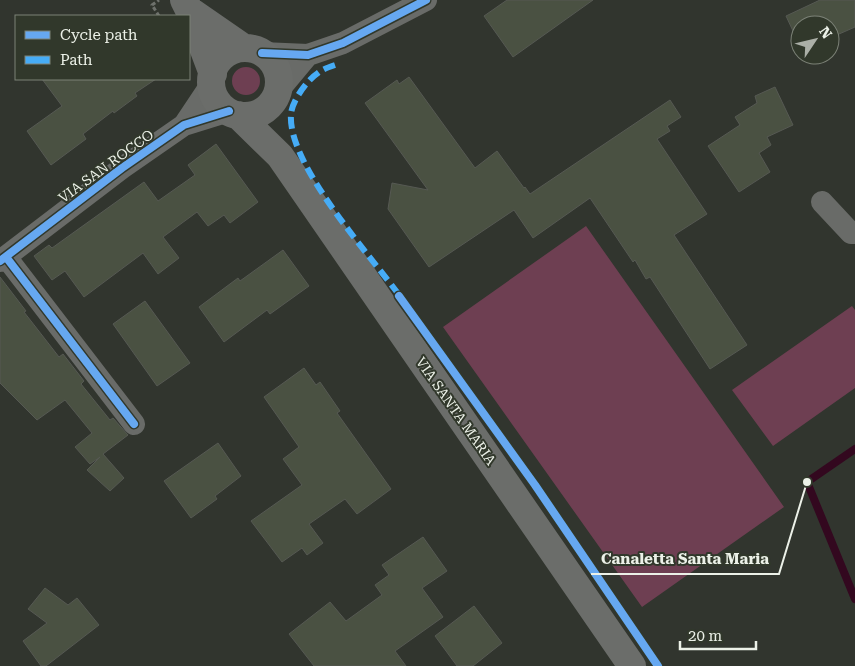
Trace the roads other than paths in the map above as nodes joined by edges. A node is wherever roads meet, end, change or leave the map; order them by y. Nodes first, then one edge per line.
1 (426, 0) edge
2 (187, 5) edge
3 (253, 50) junction
4 (308, 54) junction
5 (212, 78) junction
6 (276, 95) junction
7 (233, 113) junction
8 (184, 125) junction
9 (280, 156) junction
10 (822, 202) dead end
11 (855, 233) edge
12 (3, 259) edge
13 (134, 424) dead end
14 (632, 666) edge

1 - 4 street
2 - 3 main road, VIA SANTA MARIA
2 - 5 main road, VIA SANTA MARIA
3 - 4 street
3 - 5 main road
3 - 6 main road, VIA SANTA MARIA
4 - 6 street
5 - 7 main road, VIA SANTA MARIA
5 - 8 street, VIA SAN ROCCO
6 - 7 main road
6 - 9 main road, VIA SANTA MARIA
7 - 8 street, VIA SAN ROCCO
7 - 9 main road, VIA SANTA MARIA
8 - 12 street, VIA SAN ROCCO
9 - 14 main road, VIA SANTA MARIA
10 - 11 street
12 - 13 street, VIA SAN ROCCO

